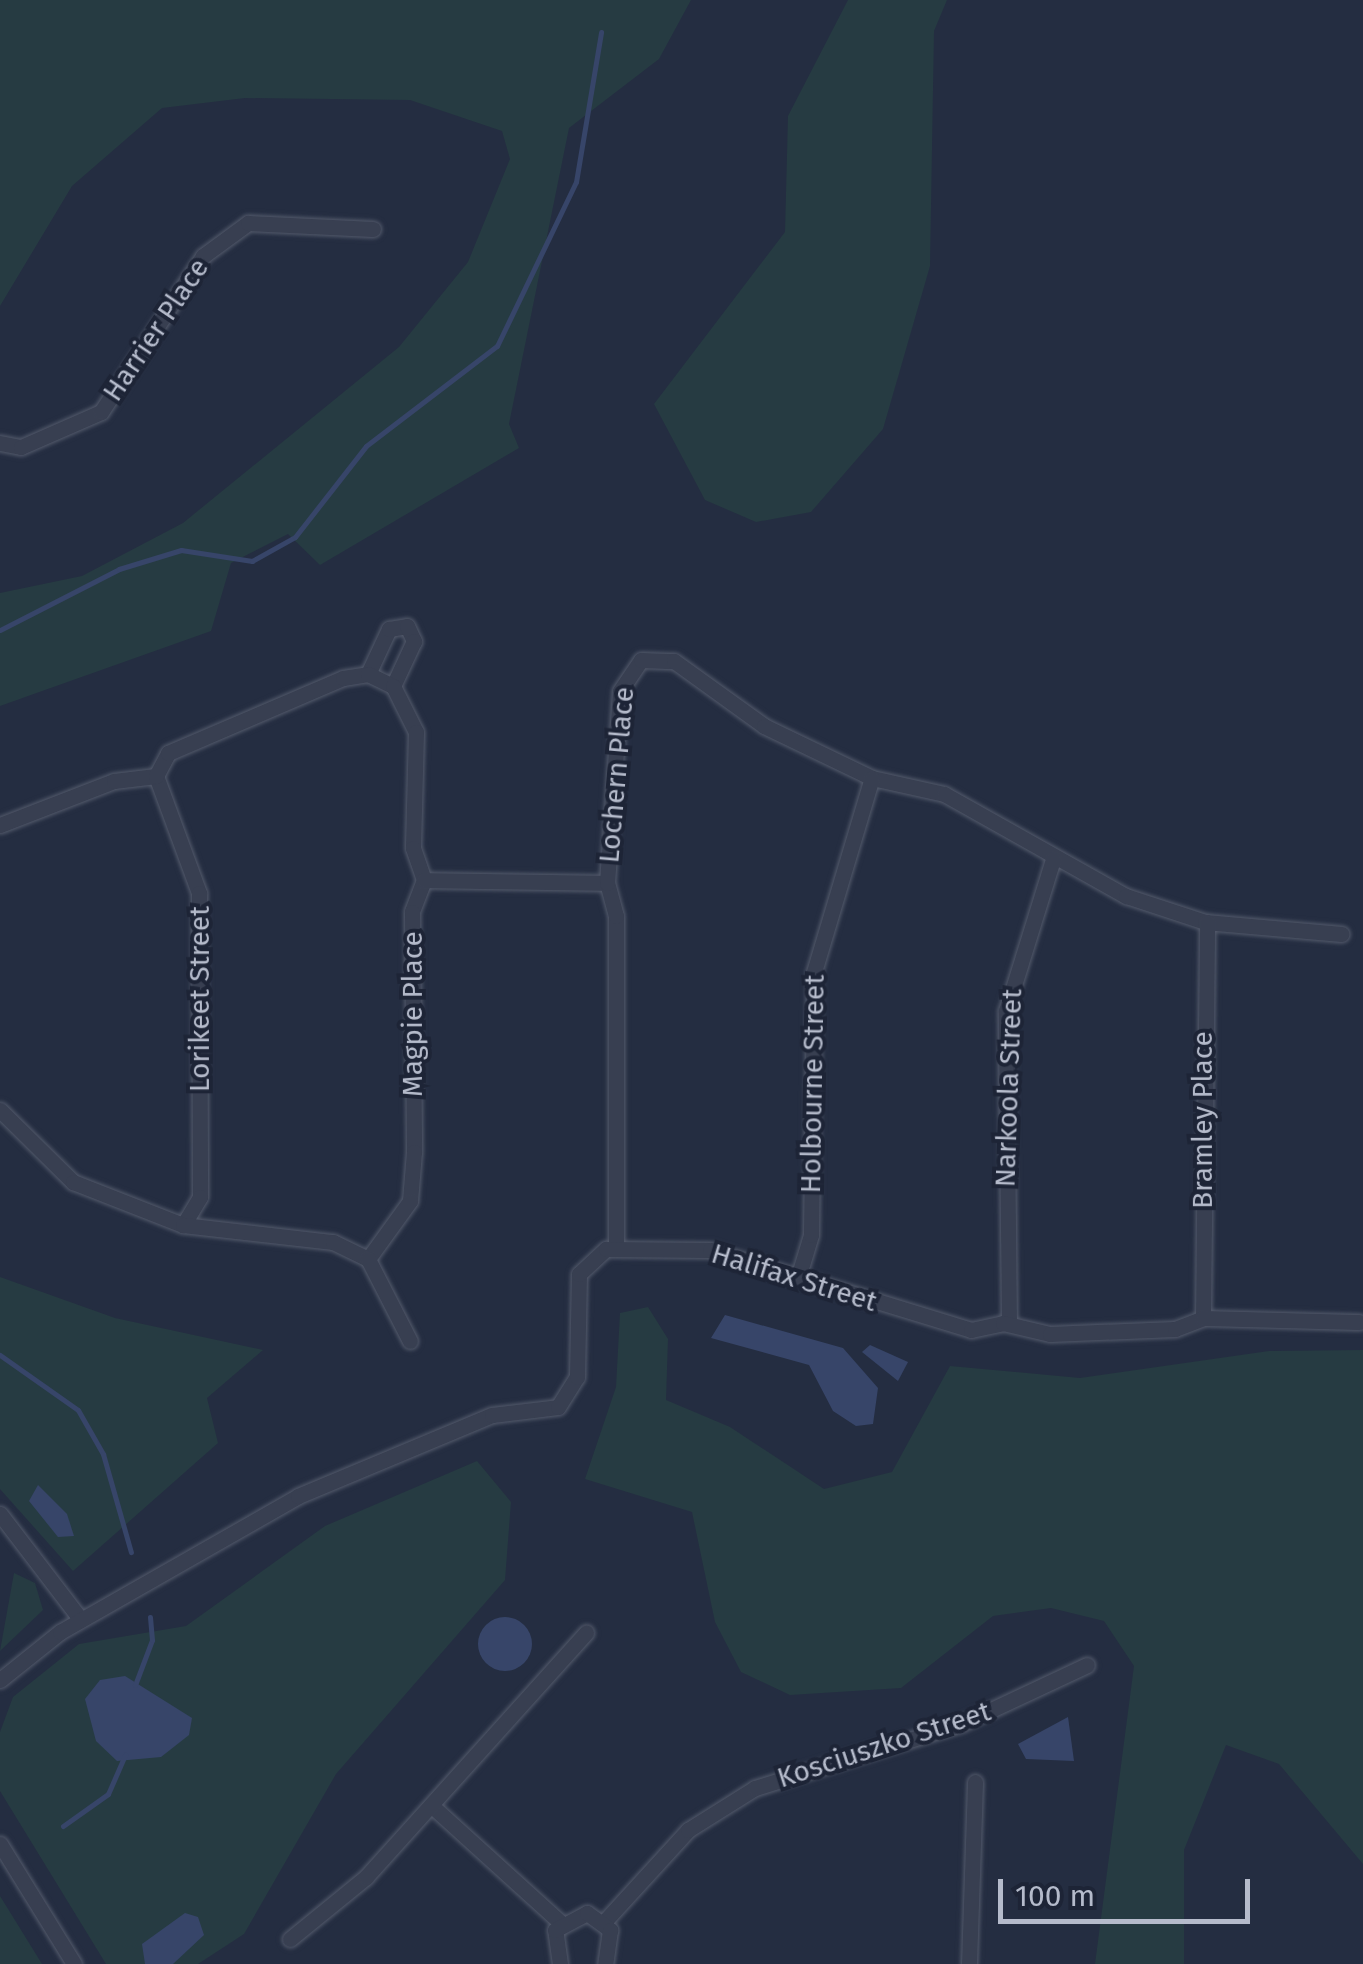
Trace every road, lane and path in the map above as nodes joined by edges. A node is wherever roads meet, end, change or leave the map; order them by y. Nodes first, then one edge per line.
1 (373, 229) dead end
2 (0, 443) edge
3 (368, 674) junction
4 (393, 686) junction
5 (156, 776) junction
6 (872, 778) junction
7 (0, 825) edge
8 (1053, 859) junction
9 (424, 880) junction
10 (607, 883) junction
11 (1207, 922) junction
12 (1341, 934) dead end
13 (1, 1114) edge
14 (183, 1225) junction
15 (616, 1248) junction
16 (368, 1259) junction
17 (798, 1278) junction
18 (1203, 1318) junction
19 (1359, 1322) dead end
20 (1009, 1323) junction
21 (410, 1341) dead end
22 (0, 1514) edge
23 (81, 1620) junction
24 (586, 1632) dead end
25 (1087, 1665) dead end
26 (0, 1680) edge
27 (975, 1782) dead end
28 (432, 1806) junction
29 (0, 1844) edge
30 (560, 1922) junction
31 (604, 1922) junction
32 (290, 1939) dead end
33 (74, 1964) edge
34 (560, 1964) edge
35 (604, 1964) edge
36 (970, 1964) edge

1 - 2 street, Harrier Place
3 - 4 street
3 - 4 street
3 - 5 street
4 - 9 street, Magpie Place
5 - 7 street
5 - 14 street, Lorikeet Street
6 - 8 street, Lochern Place
6 - 10 street, Lochern Place
6 - 17 street, Holbourne Street
8 - 11 street, Lochern Place
8 - 20 street, Narkoola Street
9 - 10 street
9 - 16 street, Magpie Place
10 - 15 street, Lochern Place
11 - 12 street, Lochern Place
11 - 18 street, Bramley Place
13 - 14 street
14 - 16 street
15 - 17 street, Halifax Street
15 - 23 street
16 - 21 street
17 - 20 street, Halifax Street
18 - 19 street, Halifax Street
18 - 20 street, Halifax Street
22 - 23 street
23 - 26 street
24 - 28 street
25 - 31 street, Kosciuszko Street
27 - 36 street
28 - 30 street
28 - 32 street
29 - 33 street
30 - 31 street
30 - 34 street
31 - 35 street

